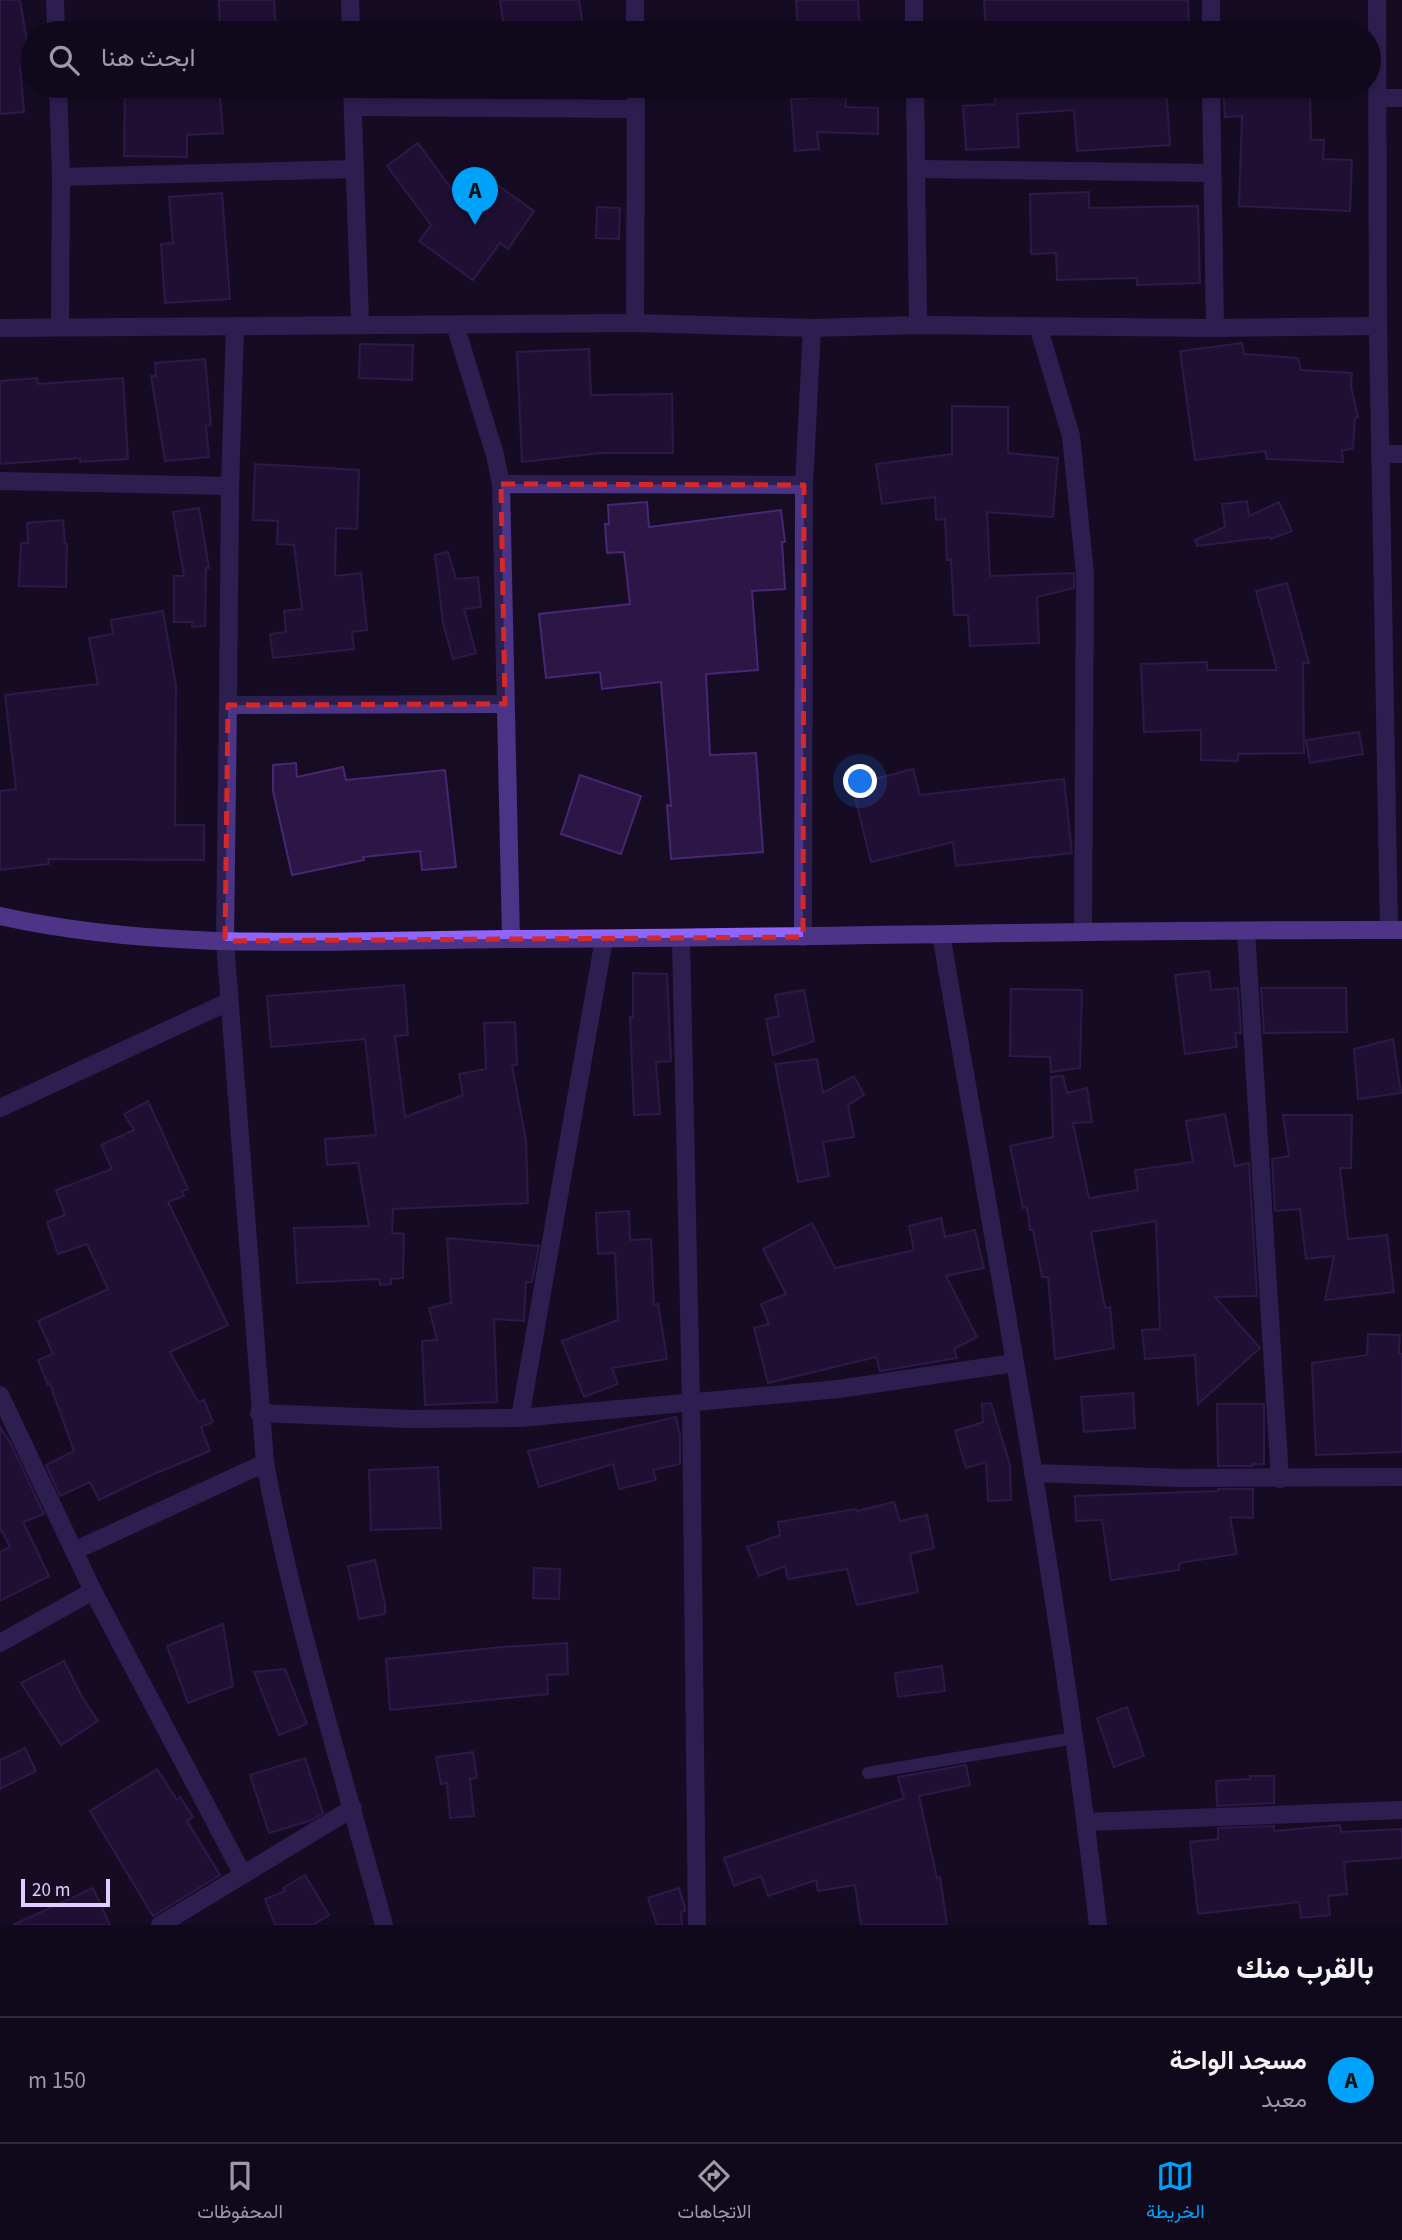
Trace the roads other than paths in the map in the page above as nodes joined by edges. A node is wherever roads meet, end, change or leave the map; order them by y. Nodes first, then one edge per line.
1 (55, 0) edge
2 (351, 0) edge
3 (635, 0) edge
4 (914, 0) edge
5 (1211, 0) edge
6 (1377, 0) edge
7 (56, 21) edge
8 (351, 21) edge
9 (635, 21) edge
10 (914, 21) edge
11 (1211, 21) edge
12 (1377, 21) edge
13 (58, 98) edge
14 (353, 98) edge
15 (636, 98) edge
16 (915, 98) edge
17 (1211, 98) edge
18 (1378, 98) joint
19 (1402, 98) edge
20 (353, 107) junction
21 (636, 109) junction
22 (355, 169) junction
23 (917, 169) junction
24 (1212, 173) junction
25 (61, 177) junction
26 (635, 323) junction
27 (360, 324) junction
28 (455, 325) junction
29 (918, 325) junction
30 (1038, 326) junction
31 (1378, 326) junction
32 (60, 327) junction
33 (0, 328) edge
34 (235, 328) junction
35 (812, 328) junction
36 (1215, 328) junction
37 (1380, 454) junction
38 (1402, 454) edge
39 (0, 481) edge
40 (500, 484) junction
41 (804, 485) junction
42 (230, 486) junction
43 (505, 704) junction
44 (228, 705) junction
45 (0, 916) edge
46 (1395, 930) edge
47 (1083, 931) junction
48 (1246, 931) junction
49 (941, 934) junction
50 (803, 937) junction
51 (681, 938) junction
52 (511, 939) junction
53 (604, 939) junction
54 (225, 941) junction
55 (228, 1002) junction
56 (0, 1108) edge
57 (1014, 1363) junction
58 (0, 1395) edge
59 (691, 1404) junction
60 (259, 1413) junction
61 (520, 1418) junction
62 (6, 1424) edge
63 (265, 1463) junction
64 (1033, 1473) junction
65 (1402, 1477) edge
66 (1280, 1479) junction
67 (74, 1551) junction
68 (93, 1591) junction
69 (0, 1643) edge
70 (1073, 1738) junction
71 (867, 1773) dead end
72 (353, 1808) junction
73 (1402, 1810) edge
74 (1086, 1822) junction
75 (243, 1875) junction
76 (160, 1925) edge
77 (384, 1925) edge
78 (697, 1925) edge
79 (1098, 1925) edge

1 - 7 street
2 - 8 street
3 - 9 street
4 - 10 street
5 - 11 street
6 - 12 street
13 - 25 street
14 - 20 street
15 - 21 street
16 - 23 street
17 - 24 street
18 - 19 street
18 - 31 street
20 - 21 street
20 - 22 street
21 - 26 street
22 - 25 street
22 - 27 street
23 - 24 street
23 - 29 street
24 - 36 street
25 - 32 street
26 - 28 street
26 - 35 street
27 - 28 street
27 - 34 street
28 - 40 street
29 - 30 street
29 - 35 street
30 - 36 street
30 - 47 street
31 - 36 street
31 - 37 street
32 - 33 street
32 - 34 street
34 - 42 street
35 - 41 street
37 - 38 street
37 - 46 street
39 - 42 street
40 - 41 street
40 - 43 street
41 - 50 street
42 - 44 street
43 - 44 street
43 - 52 street
44 - 54 street
45 - 54 street
46 - 48 street
47 - 48 street
47 - 49 street
48 - 66 street
49 - 50 street
49 - 57 street
50 - 51 street
51 - 53 street
51 - 59 street
52 - 53 street
52 - 54 street
53 - 61 street
54 - 55 street
55 - 56 street
55 - 60 street
57 - 59 street
57 - 64 street
58 - 62 street
59 - 61 street
59 - 78 street
60 - 61 street
60 - 63 street
62 - 67 street
63 - 67 street
63 - 72 street
64 - 66 street
64 - 70 street
65 - 66 street
67 - 68 street
68 - 69 street
68 - 75 street
70 - 71 lane
70 - 74 street
72 - 75 street
72 - 77 street
73 - 74 street
74 - 79 street
75 - 76 street

